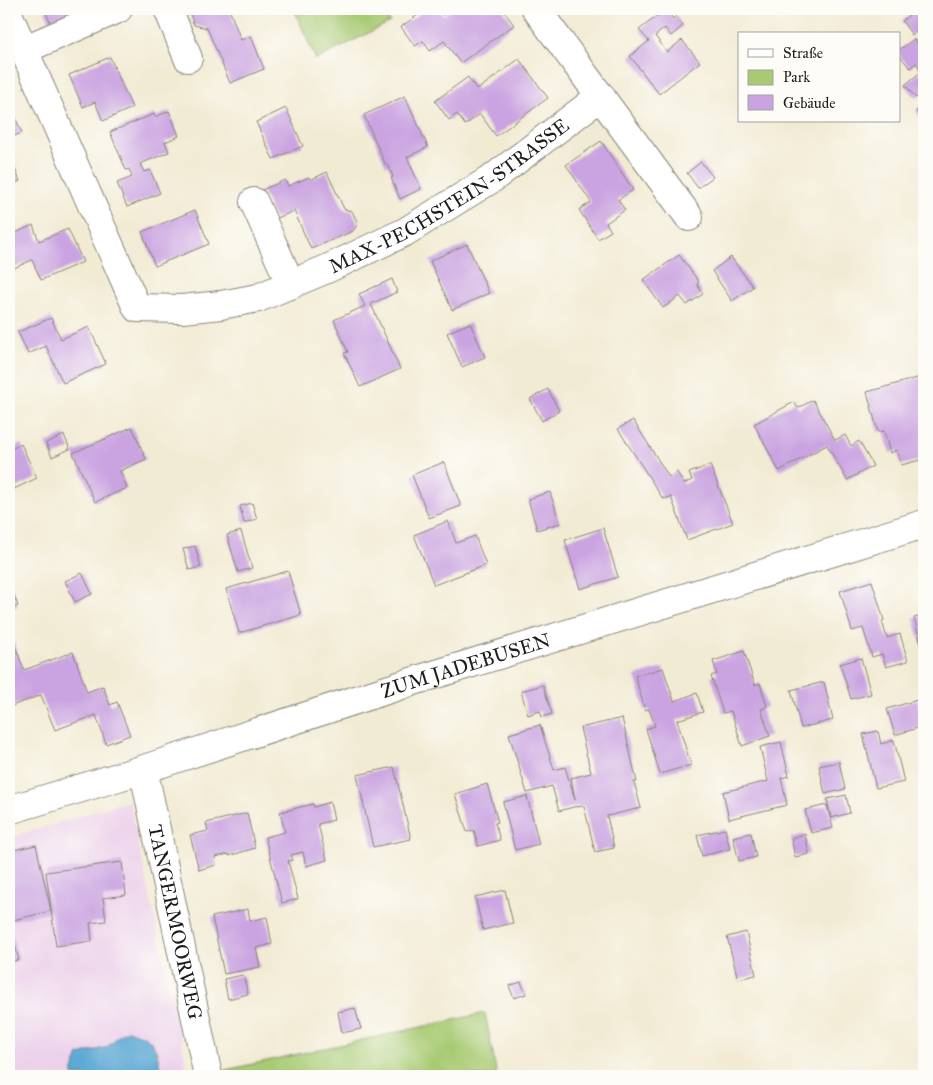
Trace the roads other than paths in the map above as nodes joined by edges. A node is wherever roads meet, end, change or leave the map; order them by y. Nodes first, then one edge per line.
1 (118, 9) edge
2 (168, 9) edge
3 (536, 9) edge
4 (9, 16) edge
5 (23, 50) junction
6 (188, 58) dead end
7 (601, 96) junction
8 (254, 202) dead end
9 (689, 217) dead end
10 (291, 285) junction
11 (924, 524) edge
12 (141, 770) junction
13 (9, 810) edge
14 (208, 1076) edge

1 - 5 street
2 - 6 street
3 - 7 street
4 - 5 street, MAX-PECHSTEIN-STRASSE
5 - 10 street, MAX-PECHSTEIN-STRASSE
7 - 9 street
7 - 10 street, MAX-PECHSTEIN-STRASSE
8 - 10 street
11 - 12 street, ZUM JADEBUSEN
12 - 13 street, ZUM JADEBUSEN
12 - 14 street, TANGERMOORWEG

